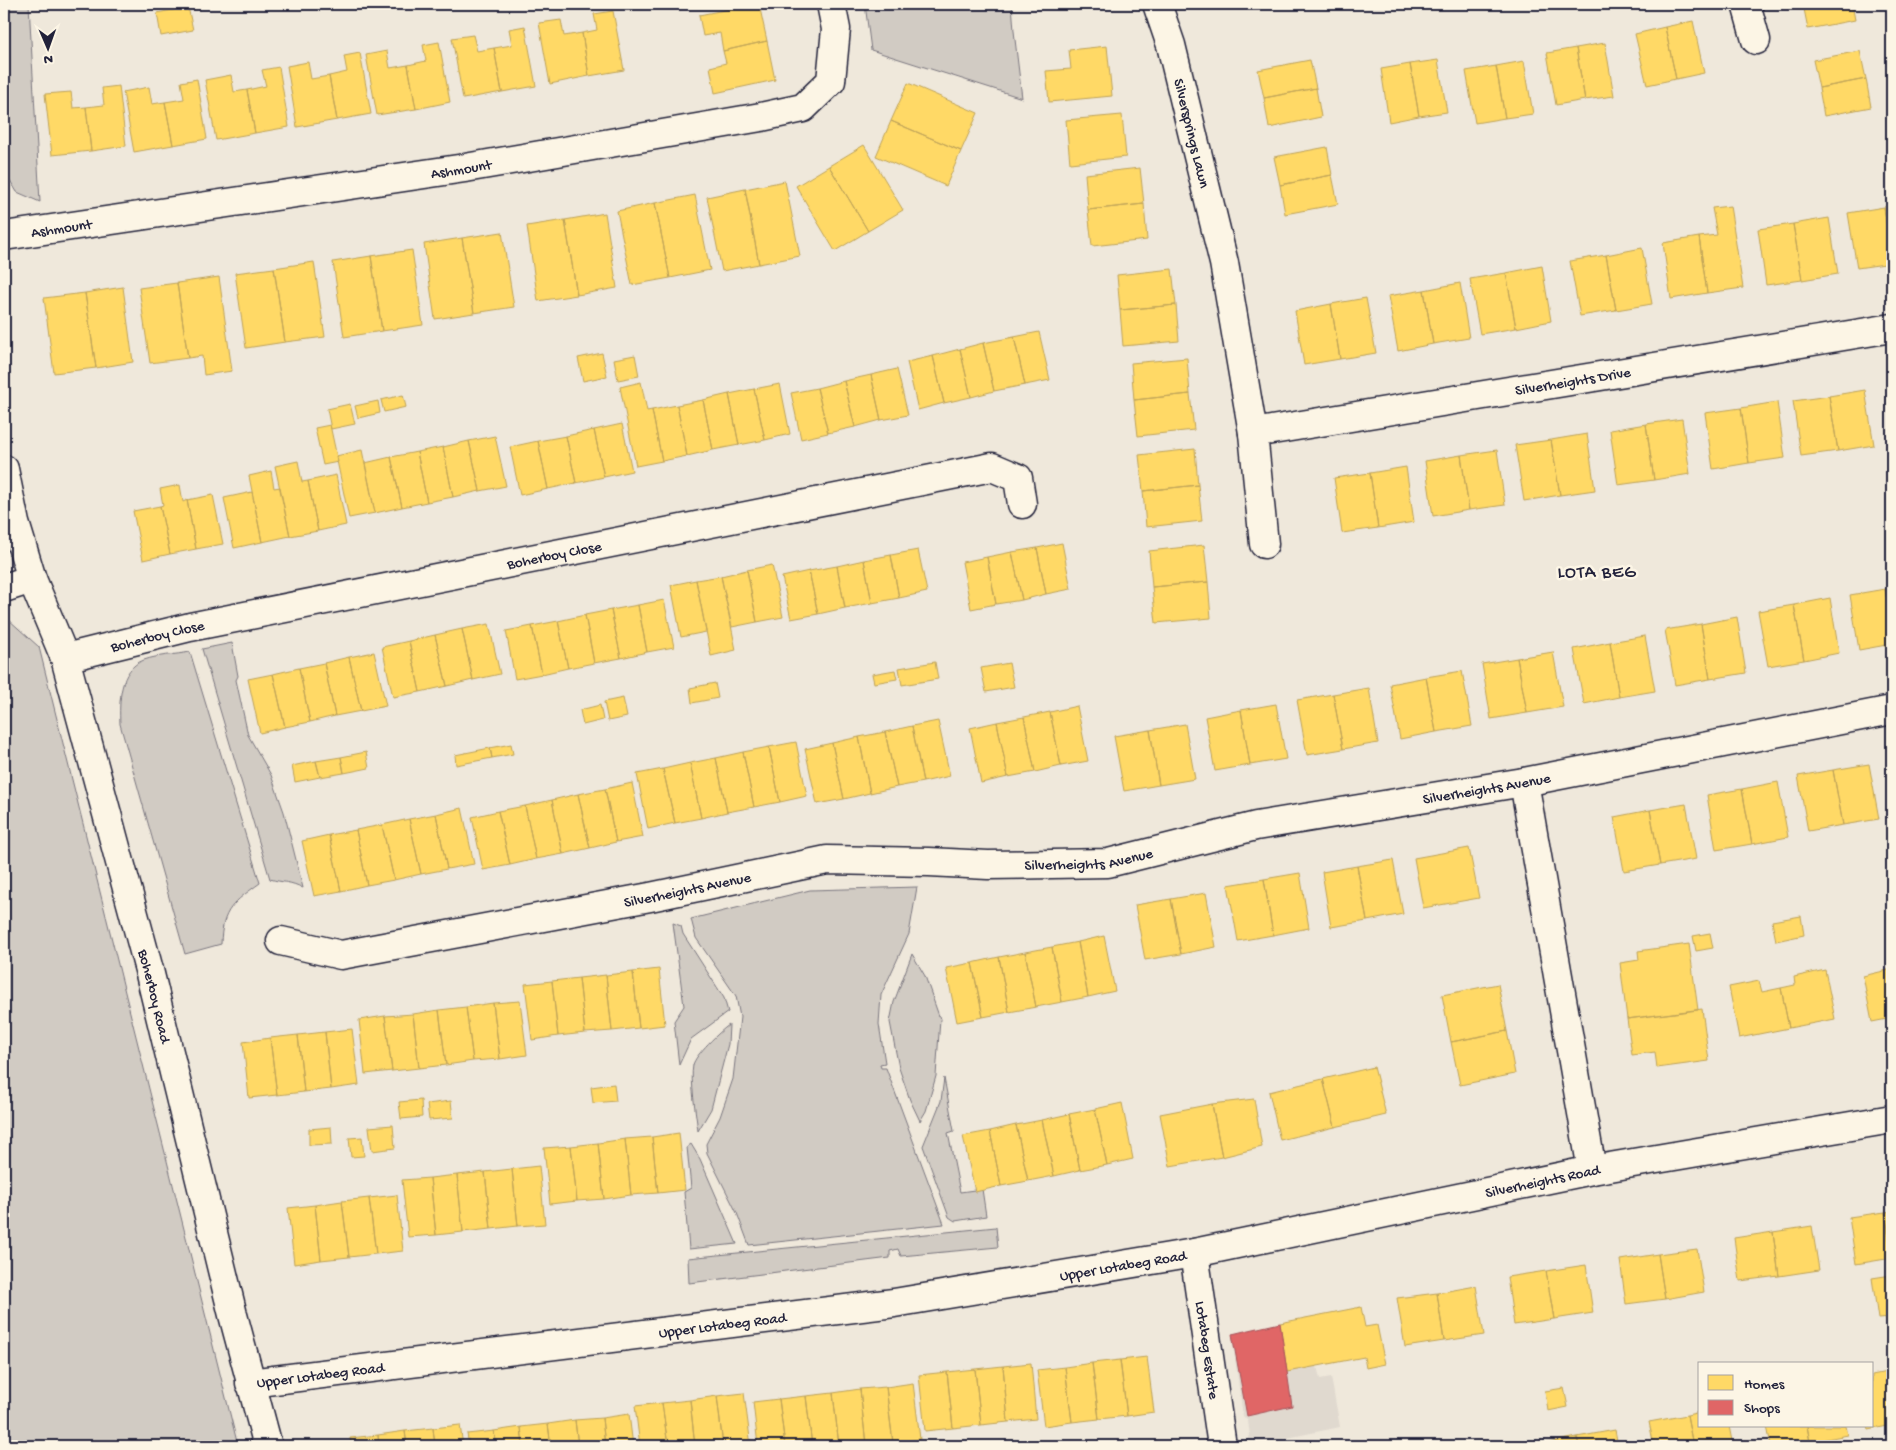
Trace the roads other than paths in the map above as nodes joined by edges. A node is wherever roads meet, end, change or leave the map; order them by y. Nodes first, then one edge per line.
1 (831, 4) edge
2 (1157, 4) edge
3 (1746, 4) edge
4 (1756, 40) dead end
5 (4, 236) edge
6 (1892, 328) edge
7 (1253, 433) junction
8 (4, 469) edge
9 (1022, 504) dead end
10 (1264, 544) dead end
11 (32, 579) junction
12 (4, 588) edge
13 (65, 658) junction
14 (1892, 710) edge
15 (1524, 782) junction
16 (281, 942) dead end
17 (1892, 1119) edge
18 (1592, 1170) junction
19 (1194, 1253) junction
20 (250, 1383) junction
21 (268, 1446) edge
22 (1222, 1446) edge

1 - 5 street, Ashmount
2 - 7 street, Silversprings Lawn
3 - 4 street
6 - 7 street, Silverheights Drive
7 - 10 street
8 - 11 street
9 - 13 street, Boherboy Close
11 - 12 street
11 - 13 street, Boherboy Road
13 - 20 street, Boherboy Road
14 - 15 street, Silverheights Avenue
15 - 16 street, Silverheights Avenue
15 - 18 street
17 - 18 street, Silverheights Road
18 - 19 street, Silverheights Road
19 - 20 street, Upper Lotabeg Road
19 - 22 street, Lotabeg Estate
20 - 21 street, Boherboy Road

